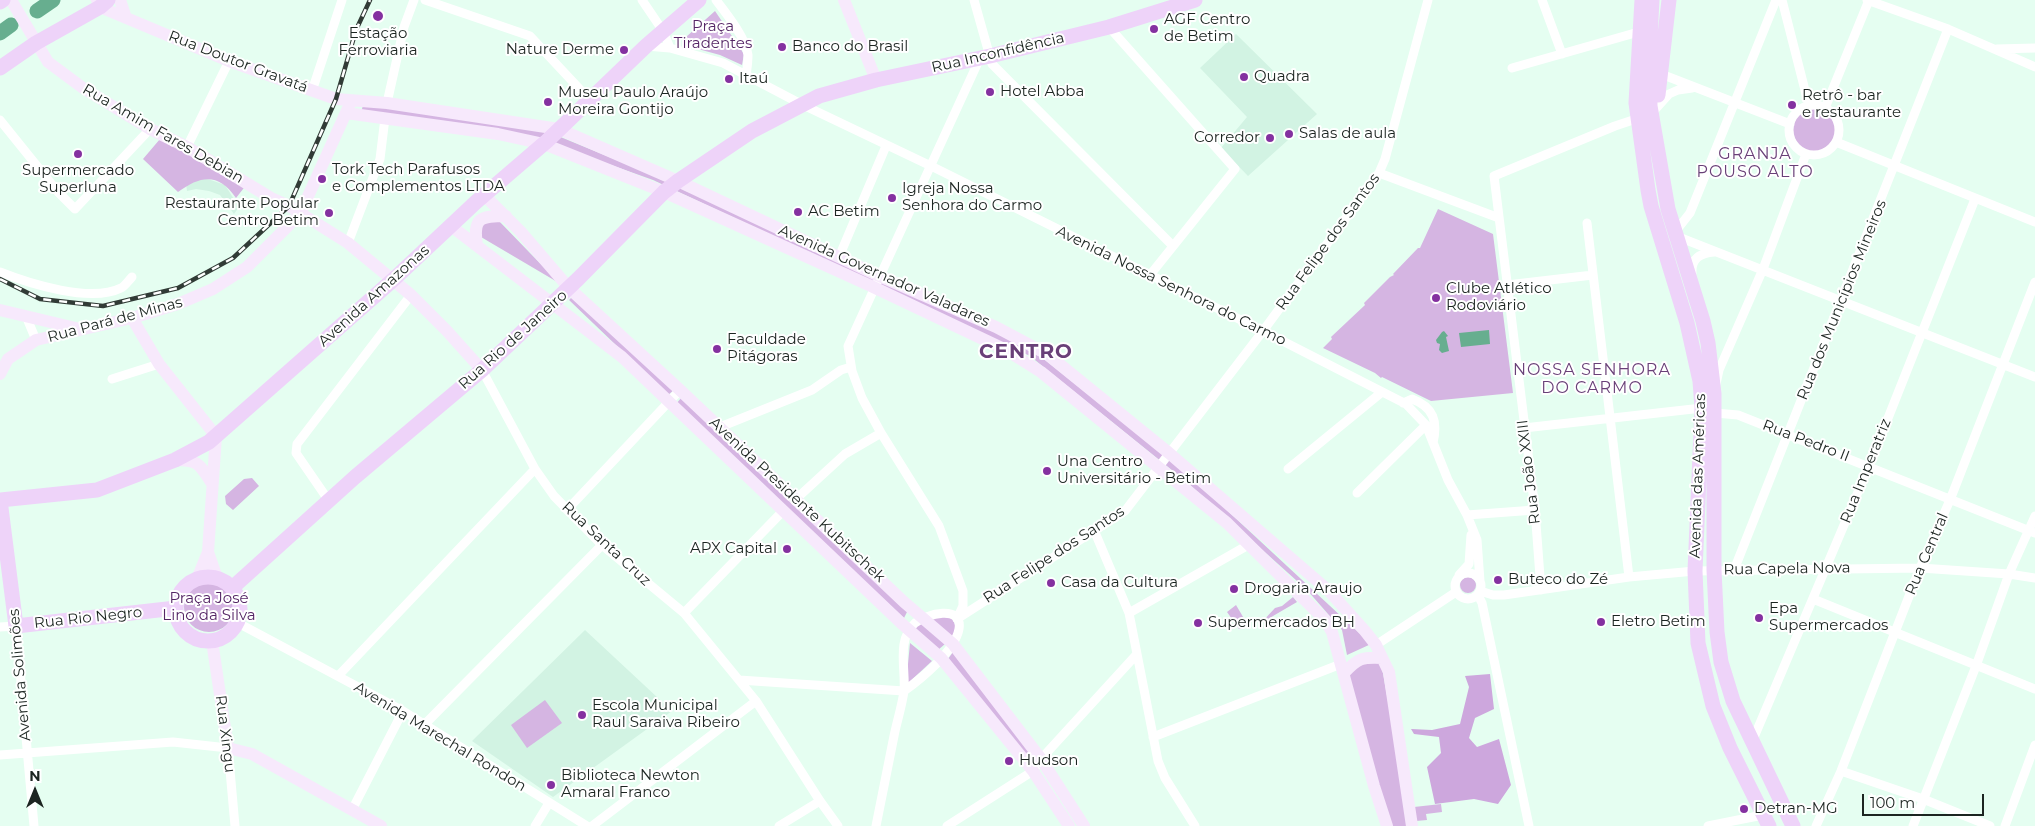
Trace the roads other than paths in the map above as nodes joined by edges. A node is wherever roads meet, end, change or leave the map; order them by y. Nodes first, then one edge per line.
1 (11, 0) edge
2 (120, 0) edge
3 (342, 0) edge
4 (414, 0) edge
5 (425, 0) edge
6 (642, 0) edge
7 (699, 0) edge
8 (716, 0) edge
9 (844, 0) edge
10 (974, 0) edge
11 (1195, 0) edge
12 (1428, 0) edge
13 (1542, 0) edge
14 (1633, 0) edge
15 (1642, 0) edge
16 (1652, 0) edge
17 (1669, 0) edge
18 (1776, 0) edge
19 (1782, 0) edge
20 (1868, 0) edge
21 (102, 2) edge
22 (126, 18) junction
23 (1109, 27) junction
24 (1948, 29) junction
25 (662, 31) junction
26 (1635, 33) junction
27 (36, 43) junction
28 (646, 46) junction
29 (670, 48) junction
30 (2035, 48) edge
31 (1994, 49) junction
32 (1562, 54) junction
33 (985, 57) junction
34 (229, 61) junction
35 (2035, 67) edge
36 (0, 68) edge
37 (1512, 68) dead end
38 (1661, 74) junction
39 (746, 75) junction
40 (1637, 78) junction
41 (876, 80) junction
42 (1692, 88) junction
43 (312, 91) junction
44 (589, 99) junction
45 (387, 103) junction
46 (1734, 103) junction
47 (801, 104) junction
48 (1809, 106) junction
49 (348, 107) junction
50 (1825, 108) junction
51 (1646, 113) junction
52 (385, 118) junction
53 (0, 120) edge
54 (1790, 124) junction
55 (150, 129) junction
56 (559, 129) junction
57 (1836, 142) junction
58 (544, 144) junction
59 (886, 146) junction
60 (187, 148) junction
61 (1806, 154) junction
62 (930, 166) junction
63 (1894, 166) junction
64 (1379, 173) junction
65 (678, 181) junction
66 (1664, 186) junction
67 (1648, 190) junction
68 (664, 192) junction
69 (484, 194) junction
70 (1975, 199) junction
71 (1668, 209) junction
72 (1690, 213) junction
73 (300, 214) junction
74 (506, 216) junction
75 (1499, 218) junction
76 (2035, 222) edge
77 (1587, 223) dead end
78 (451, 226) junction
79 (1676, 234) junction
80 (348, 243) junction
81 (477, 246) junction
82 (1173, 246) junction
83 (1720, 252) junction
84 (839, 257) junction
85 (1763, 269) junction
86 (0, 272) edge
87 (1150, 275) junction
88 (1594, 275) junction
89 (132, 277) dead end
90 (394, 279) junction
91 (877, 282) junction
92 (2035, 282) edge
93 (1507, 285) junction
94 (569, 288) junction
95 (1693, 289) junction
96 (411, 295) junction
97 (1841, 301) junction
98 (552, 303) junction
99 (0, 310) edge
100 (26, 316) junction
101 (132, 318) junction
102 (1703, 321) junction
103 (1687, 323) junction
104 (83, 330) junction
105 (1263, 331) junction
106 (1922, 334) junction
107 (36, 340) junction
108 (1708, 343) junction
109 (1727, 354) junction
110 (159, 364) junction
111 (2002, 364) junction
112 (851, 367) junction
113 (482, 370) junction
114 (0, 374) edge
115 (2035, 377) edge
116 (112, 379) dead end
117 (680, 390) junction
118 (1382, 392) junction
119 (1714, 394) junction
120 (668, 402) junction
121 (1403, 403) junction
122 (1709, 410) junction
123 (1610, 419) junction
124 (1426, 425) junction
125 (720, 427) junction
126 (1524, 428) junction
127 (881, 433) junction
128 (1788, 434) junction
129 (212, 439) junction
130 (1433, 443) junction
131 (1169, 453) junction
132 (176, 460) junction
133 (1869, 466) junction
134 (1157, 468) junction
135 (535, 469) junction
136 (1288, 469) dead end
137 (212, 477) junction
138 (1357, 493) dead end
139 (0, 494) edge
140 (796, 499) junction
141 (0, 500) edge
142 (1950, 500) junction
143 (329, 501) junction
144 (567, 510) junction
145 (1535, 510) junction
146 (783, 511) junction
147 (1467, 515) junction
148 (2035, 516) edge
149 (1471, 529) junction
150 (1094, 530) junction
151 (2032, 532) edge
152 (1250, 544) junction
153 (602, 545) junction
154 (208, 552) junction
155 (1920, 568) junction
156 (1825, 569) junction
157 (1696, 570) junction
158 (1714, 570) junction
159 (1734, 570) junction
160 (2009, 574) junction
161 (1459, 575) junction
162 (1629, 577) junction
163 (216, 578) junction
164 (2035, 578) edge
165 (197, 579) junction
166 (232, 588) junction
167 (1479, 589) junction
168 (1541, 590) junction
169 (1456, 592) junction
170 (1813, 599) junction
171 (176, 608) junction
172 (684, 613) junction
173 (1129, 613) junction
174 (921, 618) junction
175 (957, 619) junction
176 (238, 623) junction
177 (16, 626) junction
178 (0, 627) edge
179 (908, 629) junction
180 (1896, 632) junction
181 (212, 642) junction
182 (953, 644) junction
183 (1376, 645) junction
184 (1137, 654) junction
185 (941, 658) junction
186 (1382, 658) junction
187 (1976, 666) junction
188 (1342, 668) junction
189 (338, 676) junction
190 (739, 680) junction
191 (2035, 689) edge
192 (904, 691) junction
193 (756, 701) junction
194 (1733, 701) junction
195 (1713, 706) junction
196 (403, 711) junction
197 (424, 724) junction
198 (1152, 738) junction
199 (1752, 742) junction
200 (2035, 745) edge
201 (228, 748) junction
202 (27, 753) junction
203 (0, 755) edge
204 (1041, 759) junction
205 (1033, 771) junction
206 (1841, 771) junction
207 (1923, 799) junction
208 (820, 800) junction
209 (549, 803) junction
210 (352, 810) junction
211 (1766, 820) edge
212 (34, 826) edge
213 (235, 826) edge
214 (381, 826) edge
215 (535, 826) edge
216 (587, 826) edge
217 (592, 826) edge
218 (779, 826) edge
219 (838, 826) edge
220 (876, 826) edge
221 (947, 826) edge
222 (1069, 826) edge
223 (1084, 826) edge
224 (1195, 826) edge
225 (1387, 826) edge
226 (1412, 826) edge
227 (1529, 826) edge
228 (1708, 826) edge
229 (1793, 826) edge
230 (1816, 826) edge
231 (1913, 826) edge
232 (1990, 826) edge
233 (2005, 826) edge

1 - 27 street, Rua Amim Fares Debian
2 - 22 street
3 - 43 street
4 - 45 street
5 - 44 street
6 - 25 street
7 - 25 main road, Avenida Amazonas
8 - 39 street
9 - 41 street
10 - 33 street
11 - 23 main road, Rua Inconfidência
12 - 64 street, Rua Felipe dos Santos
13 - 32 street
14 - 26 main road
15 - 40 main road, Avenida das Américas
16 - 51 main road, Avenida das Américas
17 - 38 main road
18 - 46 street
19 - 48 street
20 - 24 street
20 - 50 street
21 - 22 street, Rua Doutor Gravatá
21 - 27 main road
22 - 34 street, Rua Doutor Gravatá
23 - 33 main road, Rua Inconfidência
23 - 82 street
24 - 31 street
24 - 63 street, Rua dos Municípios Mineiros
25 - 28 main road, Avenida Amazonas
25 - 29 street
26 - 32 street
26 - 40 main road
27 - 36 main road
27 - 55 street, Rua Amim Fares Debian
28 - 29 street, Avenida Nossa Senhora do Carmo
28 - 44 main road, Avenida Amazonas
29 - 39 street, Avenida Nossa Senhora do Carmo
30 - 31 street
31 - 35 street
32 - 37 street
33 - 41 main road, Rua Inconfidência
33 - 62 street
33 - 82 street
34 - 43 street, Rua Doutor Gravatá
34 - 60 street
38 - 42 street
38 - 51 main road
39 - 47 street, Avenida Nossa Senhora do Carmo
40 - 51 main road, Avenida das Américas
41 - 47 main road, Rua Inconfidência
42 - 46 street
42 - 51 street
43 - 49 street, Rua Doutor Gravatá
44 - 56 main road, Avenida Amazonas
45 - 49 street, Avenida Governador Valadares
45 - 56 street, Avenida Governador Valadares
46 - 54 street
46 - 72 street
47 - 59 street, Avenida Nossa Senhora do Carmo
47 - 65 main road, Rua Rio de Janeiro
48 - 50 street
48 - 54 street
49 - 52 street, Avenida Governador Valadares
49 - 73 street, Rua Pará de Minas
50 - 57 street
51 - 66 main road, Avenida das Américas
51 - 67 main road, Avenida das Américas
51 - 75 street, Rua João XXIII
52 - 58 street, Avenida Governador Valadares
52 - 80 street
53 - 55 street
54 - 61 street
55 - 60 street, Rua Amim Fares Debian
56 - 58 main road, Avenida Amazonas
56 - 65 street, Avenida Governador Valadares
57 - 61 street
57 - 63 street
58 - 68 street, Avenida Governador Valadares
58 - 69 main road, Avenida Amazonas
59 - 62 street, Avenida Nossa Senhora do Carmo
59 - 84 street
60 - 73 street, Rua Amim Fares Debian
61 - 85 street
62 - 87 street, Avenida Nossa Senhora do Carmo
62 - 91 street
63 - 70 street
63 - 97 street, Rua dos Municípios Mineiros
64 - 75 street
64 - 105 street, Rua Felipe dos Santos
65 - 68 main road, Rua Rio de Janeiro
65 - 84 street, Avenida Governador Valadares
66 - 67 main road
66 - 71 main road, Avenida das Américas
67 - 103 main road, Avenida das Américas
68 - 91 street, Avenida Governador Valadares
68 - 94 main road, Rua Rio de Janeiro
69 - 74 street, Avenida Presidente Kubitschek
69 - 78 main road, Avenida Amazonas
70 - 76 street
70 - 106 street, Rua Imperatriz
71 - 72 street
71 - 79 main road, Avenida das Américas
72 - 79 street
73 - 80 street, Rua Santa Cruz
73 - 101 street, Rua Pará de Minas
74 - 81 street
74 - 94 street, Avenida Presidente Kubitschek
75 - 93 street, Rua João XXIII
77 - 88 street
78 - 81 street, Avenida Presidente Kubitschek
78 - 90 main road, Avenida Amazonas
79 - 83 street
79 - 95 main road, Avenida das Américas
80 - 90 street, Rua Santa Cruz
81 - 98 street, Avenida Presidente Kubitschek
82 - 87 street
83 - 85 street
83 - 95 street
84 - 91 street, Avenida Governador Valadares
85 - 97 street
85 - 109 street
86 - 89 street
87 - 105 street, Avenida Nossa Senhora do Carmo
88 - 93 street
88 - 123 street
90 - 96 street, Rua Santa Cruz
90 - 129 main road, Avenida Amazonas
91 - 112 street
91 - 131 street, Avenida Governador Valadares
91 - 134 street, Avenida Governador Valadares
92 - 111 street, Rua Central
93 - 126 street, Rua João XXIII
94 - 98 main road, Rua Rio de Janeiro
94 - 117 street, Avenida Presidente Kubitschek
95 - 102 main road, Avenida das Américas
96 - 113 street, Rua Santa Cruz
96 - 143 street
97 - 106 street
97 - 128 street, Rua dos Municípios Mineiros
98 - 113 main road, Rua Rio de Janeiro
98 - 120 street, Avenida Presidente Kubitschek
99 - 100 street
100 - 104 street
100 - 107 street
101 - 104 street, Rua Pará de Minas
101 - 110 street
102 - 103 main road
102 - 108 main road, Avenida das Américas
103 - 122 main road, Avenida das Américas
104 - 107 street, Rua Pará de Minas
105 - 118 street, Avenida Nossa Senhora do Carmo
105 - 131 street, Rua Felipe dos Santos
106 - 111 street
106 - 133 street, Rua Imperatriz
107 - 114 street, Rua Pará de Minas
108 - 109 street
108 - 119 main road, Avenida das Américas
109 - 119 street
110 - 116 street
110 - 129 street
111 - 115 street
111 - 142 street, Rua Central
112 - 125 street
112 - 127 street
113 - 135 street, Rua Santa Cruz
113 - 143 main road, Rua Rio de Janeiro
117 - 120 street
117 - 125 street, Avenida Presidente Kubitschek
118 - 121 street, Avenida Nossa Senhora do Carmo
118 - 136 street
119 - 122 main road, Avenida das Américas
120 - 144 street
120 - 146 street, Avenida Presidente Kubitschek
121 - 124 street, Avenida Nossa Senhora do Carmo
121 - 130 street
122 - 123 street, Rua Pedro II
122 - 128 street, Rua Pedro II
122 - 157 main road, Avenida das Américas
122 - 158 main road, Avenida das Américas
123 - 126 street, Rua Pedro II
123 - 162 street
124 - 130 street, Avenida Nossa Senhora do Carmo
124 - 138 street
125 - 140 street, Avenida Presidente Kubitschek
126 - 145 street, Rua João XXIII
127 - 140 street
127 - 175 street
128 - 133 street, Rua Pedro II
128 - 159 street, Rua dos Municípios Mineiros
129 - 132 main road, Avenida Amazonas
129 - 137 street
130 - 147 street, Avenida Nossa Senhora do Carmo
131 - 134 street, Rua Felipe dos Santos
131 - 183 street, Avenida Governador Valadares
132 - 137 street
132 - 141 main road, Avenida Amazonas
133 - 142 street, Rua Pedro II
133 - 156 street, Rua Imperatriz
134 - 150 street, Rua Felipe dos Santos
134 - 152 street, Avenida Governador Valadares
135 - 144 street, Rua Santa Cruz
135 - 189 street
137 - 154 street
139 - 141 street, Avenida Solimões
140 - 174 street, Avenida Presidente Kubitschek
141 - 177 main road, Avenida Solimões
142 - 151 street, Rua Pedro II
142 - 155 street, Rua Central
143 - 166 main road, Rua Rio de Janeiro
144 - 153 street, Rua Santa Cruz
145 - 147 street
145 - 168 street, Rua João XXIII
146 - 172 street
146 - 179 street, Avenida Presidente Kubitschek
147 - 149 street, Avenida Nossa Senhora do Carmo
148 - 151 street
149 - 161 street, Avenida Nossa Senhora do Carmo
149 - 167 street, Avenida Nossa Senhora do Carmo
150 - 173 street
150 - 175 street, Rua Felipe dos Santos
151 - 160 street
152 - 173 street
152 - 188 street, Avenida Governador Valadares
153 - 172 street, Rua Santa Cruz
153 - 197 street
154 - 163 street
154 - 165 street
155 - 156 street, Rua Capela Nova
155 - 160 street, Rua Capela Nova
155 - 180 street, Rua Central
156 - 159 street, Rua Capela Nova
156 - 170 street, Rua Imperatriz
157 - 158 street, Rua Capela Nova
157 - 162 street, Rua Capela Nova
157 - 195 main road, Avenida das Américas
158 - 159 street, Rua Capela Nova
158 - 194 main road, Avenida das Américas
160 - 164 street, Rua Capela Nova
160 - 187 street
161 - 167 street
161 - 169 street
162 - 168 street, Rua Capela Nova
163 - 165 main road
163 - 166 main road
165 - 171 main road
166 - 176 main road
167 - 168 street, Rua Capela Nova
167 - 169 street
167 - 227 street, Avenida Nossa Senhora do Carmo
169 - 183 street
170 - 180 street
170 - 199 street, Rua Imperatriz
171 - 177 main road, Rua Rio Negro
171 - 181 main road
172 - 190 street, Rua Santa Cruz
173 - 184 street
174 - 175 street
174 - 179 street
174 - 182 street, Avenida Presidente Kubitschek
175 - 182 street
176 - 181 main road
176 - 189 street, Avenida Marechal Rondon
177 - 178 street, Rua Rio Negro
177 - 202 street, Avenida Solimões
179 - 185 street, Avenida Presidente Kubitschek
179 - 192 street
180 - 187 street
180 - 206 street, Rua Central
181 - 201 street, Rua Xingu
182 - 185 street
182 - 204 street, Avenida Presidente Kubitschek
183 - 186 street, Avenida Governador Valadares
183 - 188 street
184 - 198 street
184 - 204 street
185 - 192 street
185 - 205 street, Avenida Presidente Kubitschek
186 - 188 street
186 - 226 street, Avenida Governador Valadares
187 - 191 street
187 - 207 street
188 - 198 street
188 - 225 street, Avenida Governador Valadares
189 - 196 street, Avenida Marechal Rondon
190 - 192 street
190 - 193 street, Rua Santa Cruz
192 - 220 street
193 - 208 street, Rua Santa Cruz
193 - 217 street
194 - 195 main road
194 - 199 main road, Avenida das Américas
195 - 211 main road, Avenida das Américas
196 - 197 street, Avenida Marechal Rondon
196 - 210 street
197 - 209 street, Avenida Marechal Rondon
198 - 224 street
199 - 229 main road, Avenida das Américas
200 - 233 street
201 - 202 street
201 - 210 street
201 - 213 street, Rua Xingu
202 - 203 street
202 - 212 street, Avenida Solimões
204 - 205 street
204 - 223 street, Avenida Presidente Kubitschek
205 - 221 street
205 - 222 street, Avenida Presidente Kubitschek
206 - 207 street
206 - 230 street, Rua Central
207 - 231 street
207 - 232 street
208 - 218 street
208 - 219 street, Rua Santa Cruz
209 - 215 street
209 - 216 street, Avenida Marechal Rondon
210 - 214 street
211 - 228 street

